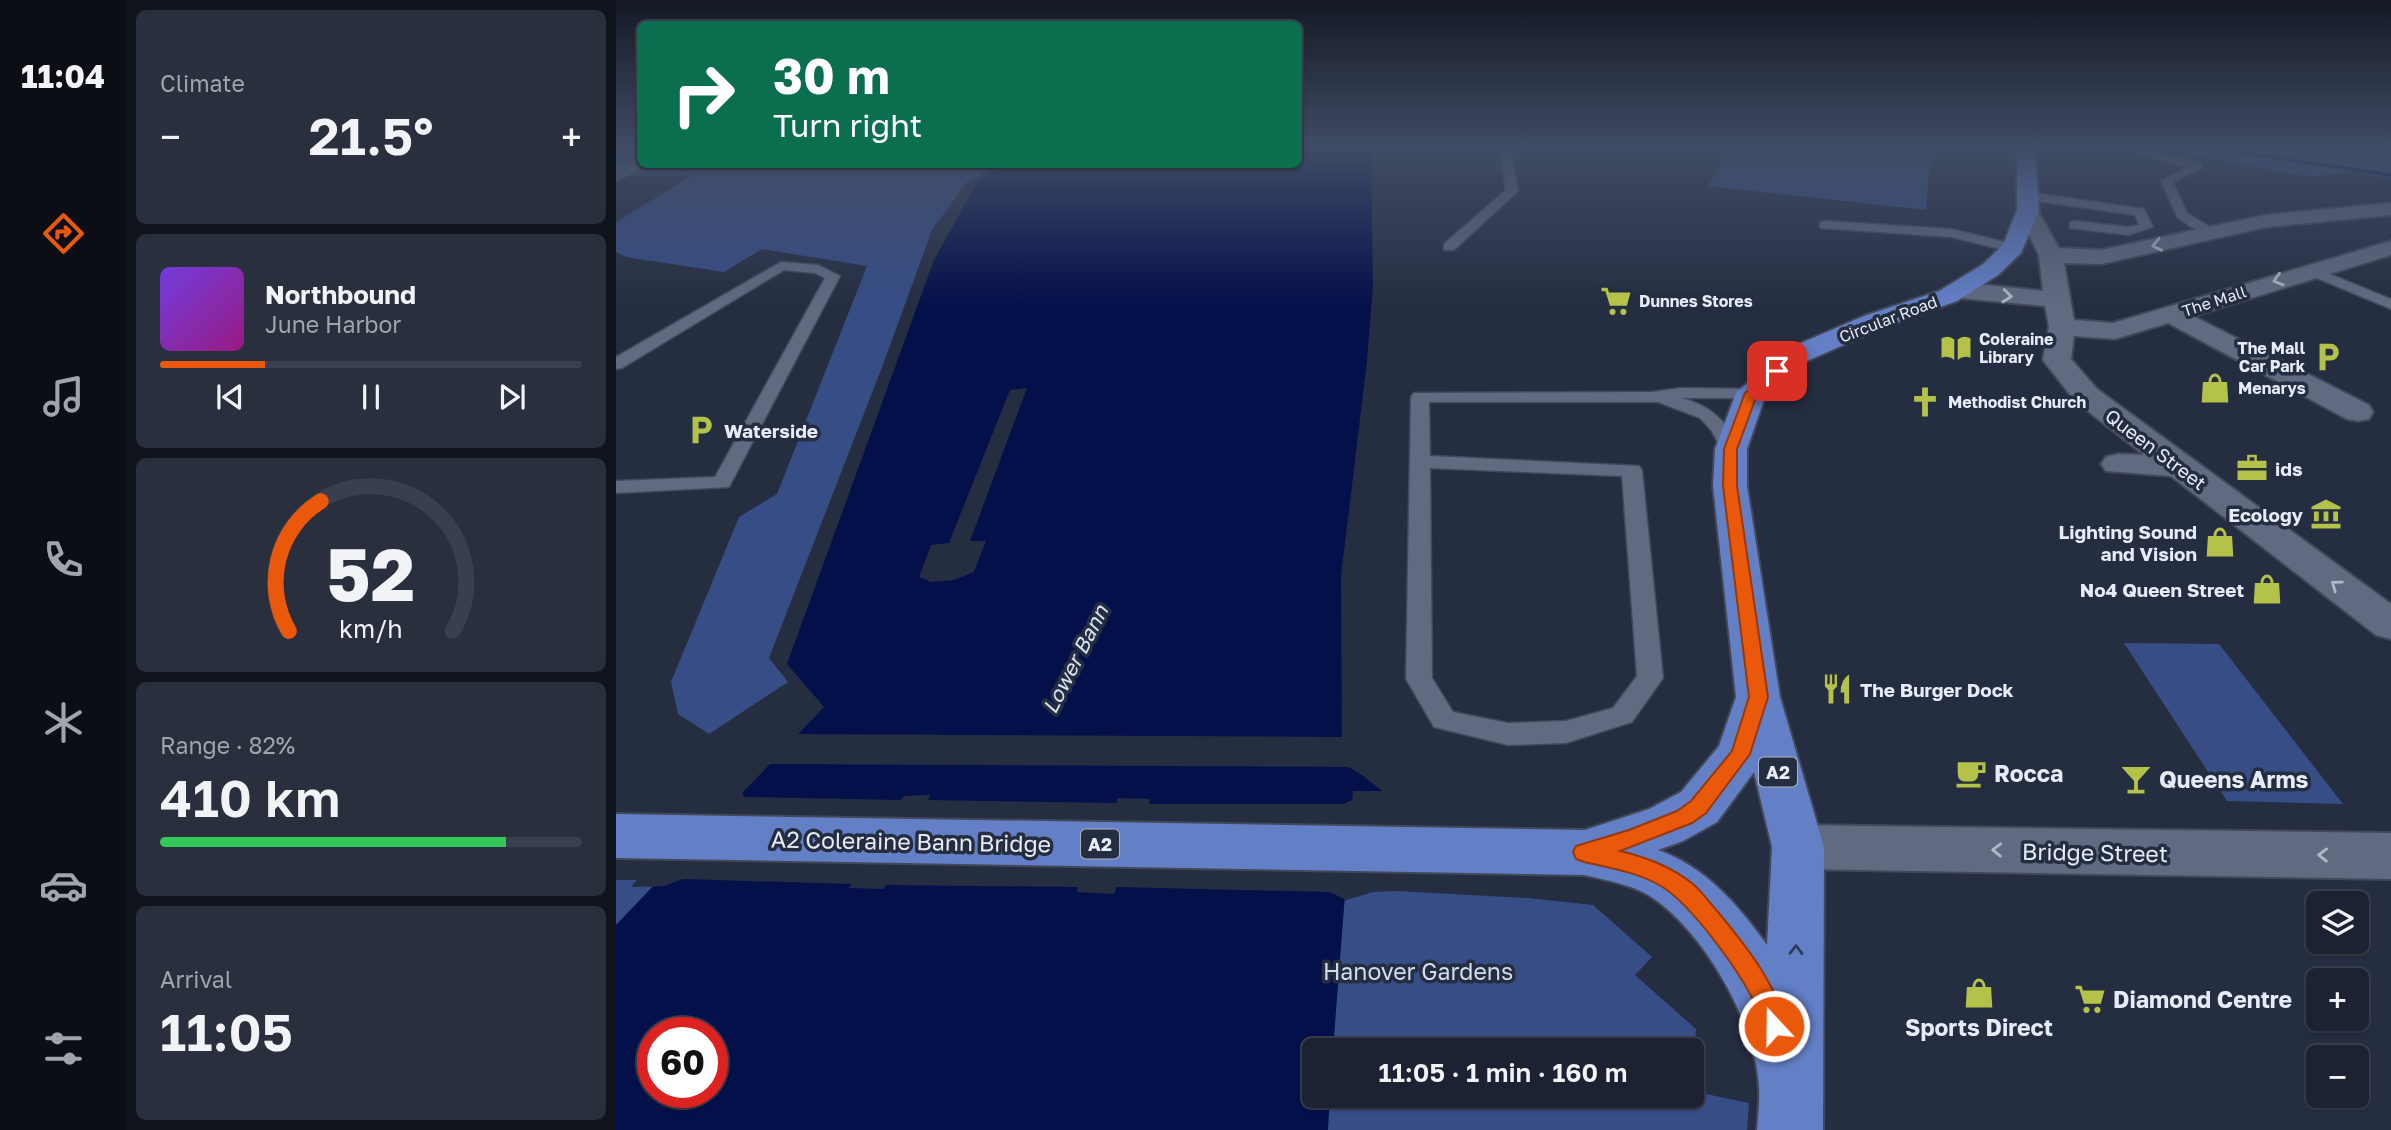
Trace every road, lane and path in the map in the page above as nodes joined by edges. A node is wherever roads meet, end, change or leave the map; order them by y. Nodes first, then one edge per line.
1 (1501, 201) edge
2 (2176, 201) edge
3 (2028, 203) junction
4 (2380, 210) edge
5 (1825, 225) dead end
6 (2075, 225) dead end
7 (2391, 229) edge
8 (2210, 233) junction
9 (1449, 247) dead end
10 (2013, 248) junction
11 (2391, 248) edge
12 (2051, 254) junction
13 (2310, 270) junction
14 (1959, 290) junction
15 (2391, 304) edge
16 (2059, 312) junction
17 (2172, 314) junction
18 (616, 364) edge
19 (1751, 393) junction
20 (1652, 397) junction
21 (2358, 412) dead end
22 (1731, 449) junction
23 (1420, 462) junction
24 (2118, 464) dead end
25 (2179, 466) junction
26 (616, 487) edge
27 (2391, 625) edge
28 (1758, 697) junction
29 (616, 836) edge
30 (1798, 847) junction
31 (1584, 852) junction
32 (2391, 856) edge
33 (1791, 1111) edge

1 - 9 lane
2 - 8 lane
3 - 6 lane
3 - 10 main road, Circular Road
3 - 12 street
4 - 7 street
4 - 8 street
5 - 10 lane
8 -> 12 street
10 - 14 main road, Circular Road
11 - 13 street, The Mall
12 - 16 street, Queen Street
13 - 15 lane
13 -> 17 street, The Mall
14 -> 16 street
14 - 19 main road, Circular Road
16 - 17 street, The Mall
16 - 25 street, Queen Street
17 - 21 street
18 - 26 lane
19 - 20 lane
19 - 22 main road, A2
20 - 22 lane
20 - 23 lane
22 - 28 main road, A2
23 - 23 lane
24 - 25 street
27 -> 25 street, Queen Street
28 - 30 main road, A2
28 - 31 main road, A2
29 - 31 main road, A2 Coleraine Bann Bridge / A2
32 -> 30 street, Bridge Street
33 -> 30 main road
31 - 33 main road, A2

